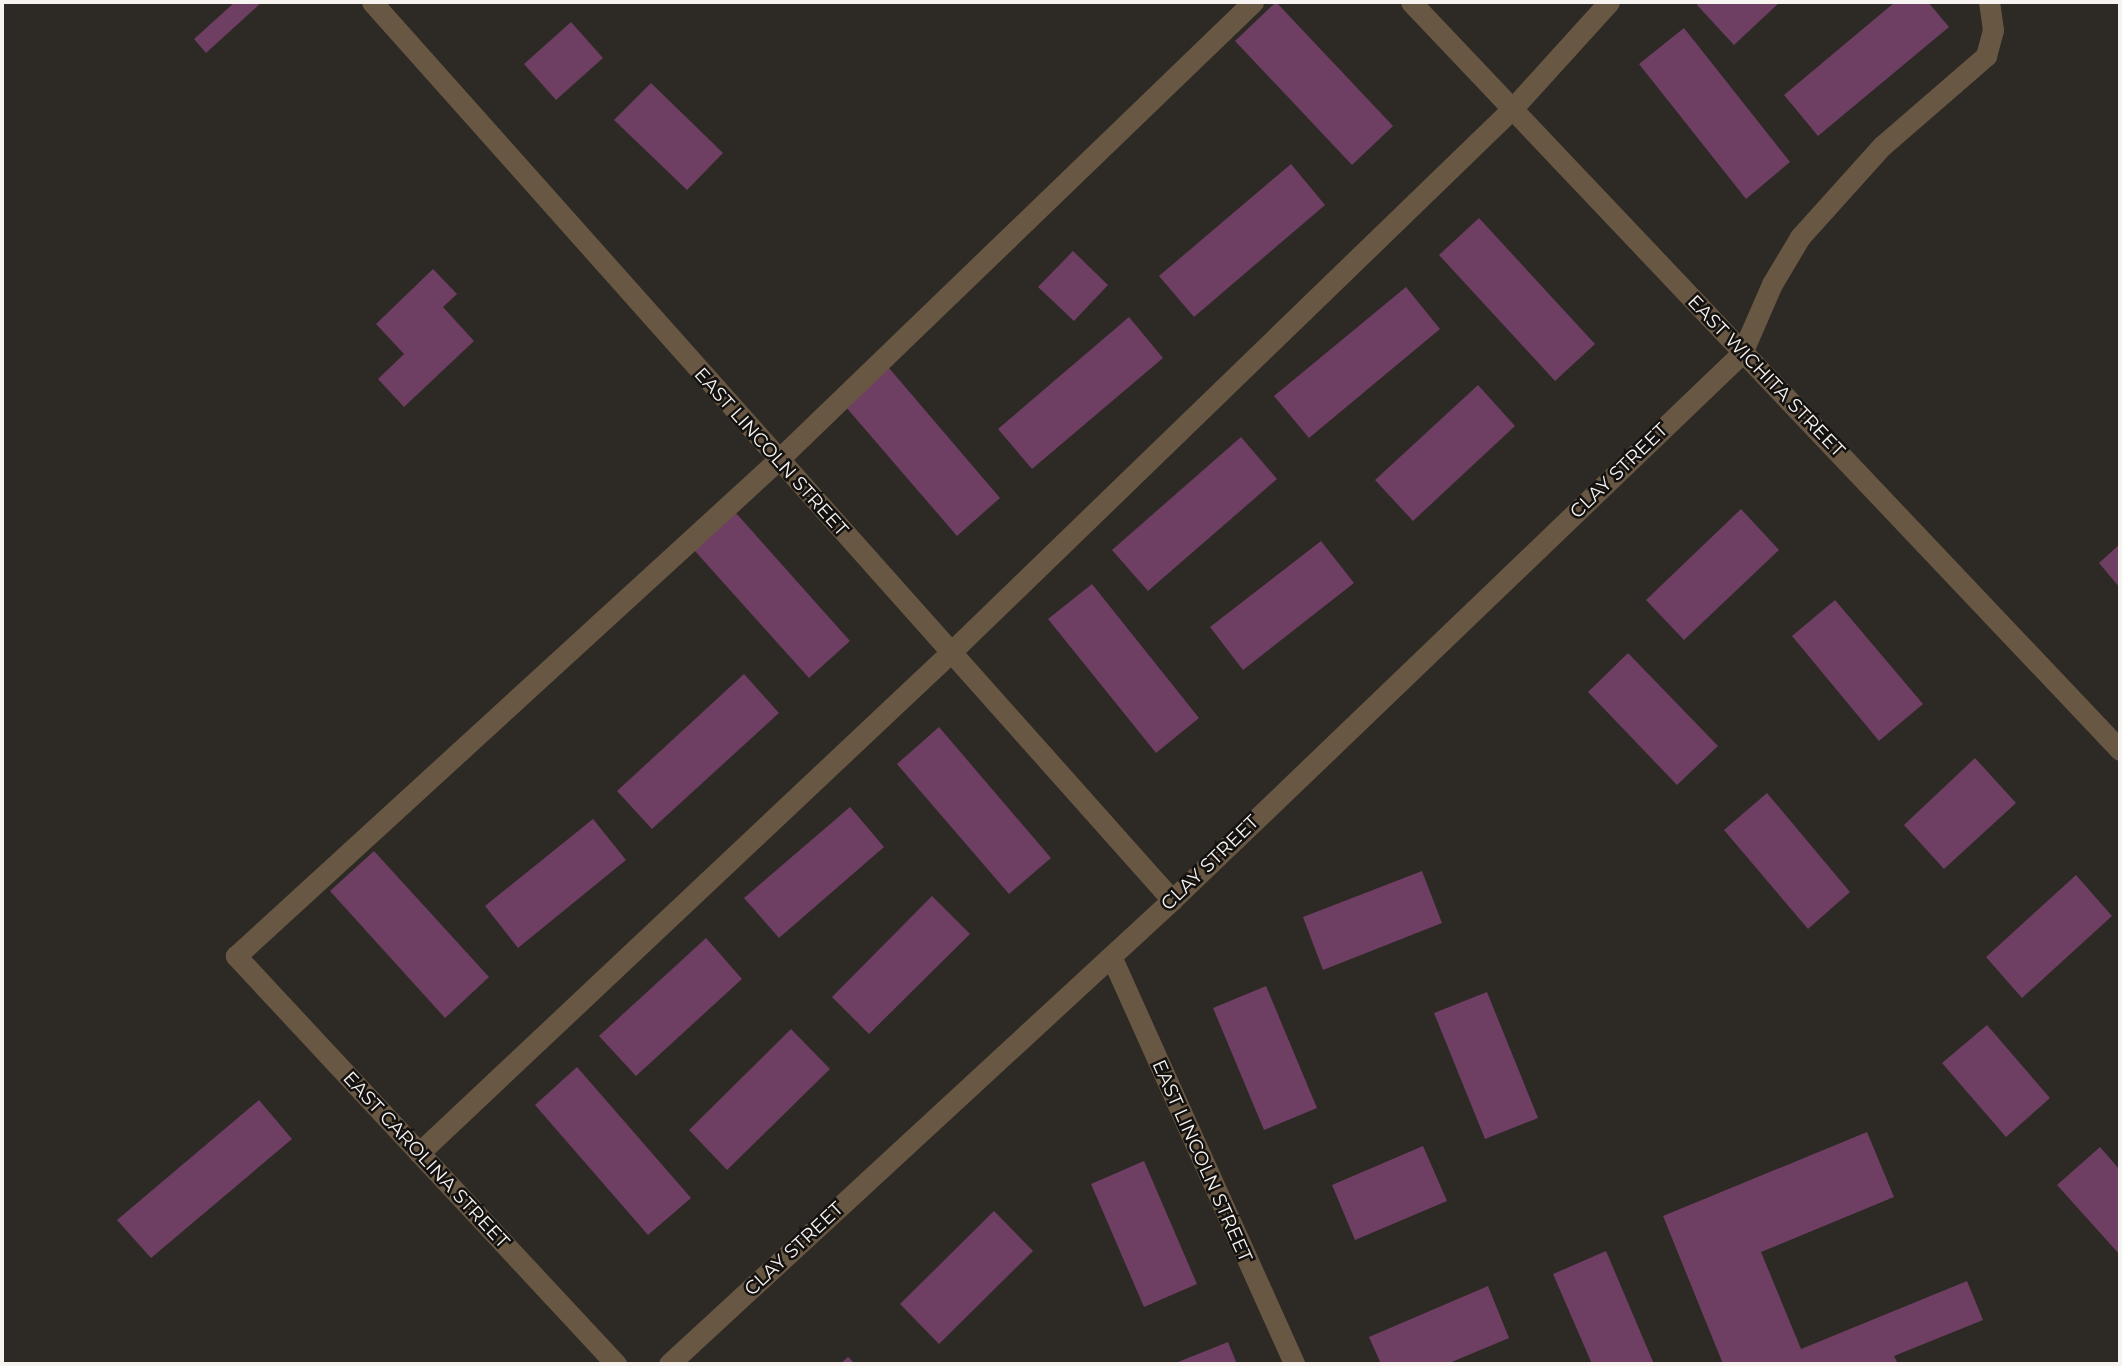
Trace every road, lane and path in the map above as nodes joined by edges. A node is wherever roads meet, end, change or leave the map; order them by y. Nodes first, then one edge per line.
1 (372, 2) edge
2 (1253, 2) edge
3 (1411, 2) edge
4 (1609, 2) edge
5 (1989, 2) edge
6 (1512, 110) junction
7 (1742, 353) junction
8 (778, 460) junction
9 (951, 652) junction
10 (2120, 750) edge
11 (1172, 900) junction
12 (1111, 956) junction
13 (419, 1153) junction
14 (616, 1364) edge
15 (669, 1364) edge
16 (1294, 1364) edge

1 - 8 street, EAST LINCOLN STREET
2 - 8 street
3 - 6 street, EAST WICHITA STREET
4 - 6 street
5 - 7 street
6 - 7 street, EAST WICHITA STREET
6 - 9 street
7 - 10 street, EAST WICHITA STREET
7 - 11 street, CLAY STREET
8 - 9 street, EAST LINCOLN STREET
8 - 13 street, EAST CAROLINA STREET
9 - 11 street, EAST LINCOLN STREET
9 - 13 street
11 - 12 street, CLAY STREET
12 - 15 street, CLAY STREET
12 - 16 street, EAST LINCOLN STREET
13 - 14 street, EAST CAROLINA STREET

